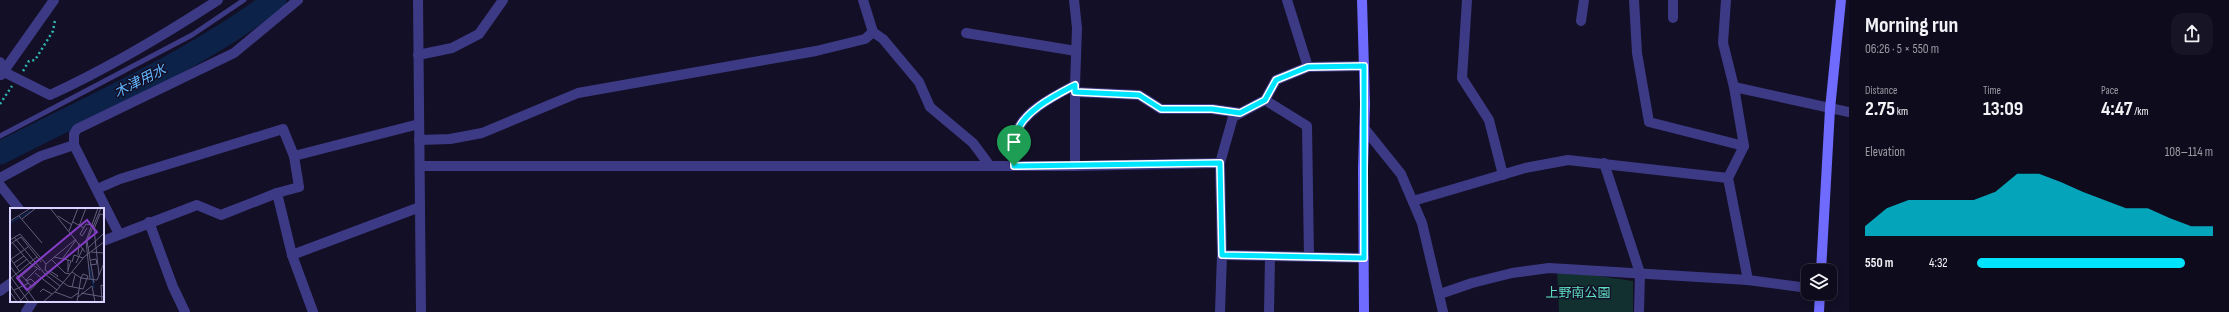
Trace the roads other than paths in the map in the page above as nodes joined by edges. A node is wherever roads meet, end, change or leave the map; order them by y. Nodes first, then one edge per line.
1 (54, 0) edge
2 (218, 0) edge
3 (244, 0) edge
4 (298, 0) edge
5 (418, 0) edge
6 (503, 0) edge
7 (863, 0) edge
8 (1074, 0) edge
9 (1287, 0) edge
10 (1362, 0) edge
11 (1467, 0) edge
12 (1584, 0) edge
13 (1634, 0) edge
14 (1673, 0) edge
15 (1726, 0) edge
16 (1841, 0) edge
17 (1673, 18) dead end
18 (1581, 21) dead end
19 (873, 32) junction
20 (966, 33) dead end
21 (1076, 51) junction
22 (418, 55) junction
23 (0, 62) edge
24 (1364, 66) junction
25 (1308, 67) junction
26 (2, 74) edge
27 (1734, 87) junction
28 (1075, 88) junction
29 (1265, 100) junction
30 (1830, 108) junction
31 (1849, 112) edge
32 (1240, 113) junction
33 (419, 124) junction
34 (1364, 128) junction
35 (0, 136) edge
36 (419, 140) junction
37 (74, 145) junction
38 (1744, 146) junction
39 (294, 156) junction
40 (1220, 163) junction
41 (1604, 163) junction
42 (420, 166) junction
43 (990, 166) junction
44 (1014, 166) junction
45 (1075, 166) junction
46 (1503, 175) junction
47 (0, 178) edge
48 (1728, 178) junction
49 (0, 185) edge
50 (97, 190) junction
51 (277, 193) junction
52 (1413, 201) junction
53 (420, 207) junction
54 (18, 208) edge
55 (149, 222) junction
56 (119, 234) junction
57 (104, 241) edge
58 (292, 255) junction
59 (1222, 255) junction
60 (1270, 257) junction
61 (1309, 257) junction
62 (1364, 258) junction
63 (1821, 264) edge
64 (1640, 273) junction
65 (1748, 280) junction
66 (10, 284) edge
67 (1801, 287) edge
68 (0, 291) edge
69 (1440, 294) junction
70 (1819, 300) edge
71 (32, 302) edge
72 (26, 312) edge
73 (185, 312) edge
74 (313, 312) edge
75 (421, 312) edge
76 (1220, 312) edge
77 (1269, 312) edge
78 (1364, 312) edge
79 (1443, 312) edge
80 (1640, 312) edge
81 (1818, 312) edge

1 - 26 street
2 - 26 street
3 - 35 lane
4 - 37 street
5 - 22 street
6 - 22 street
7 - 19 street
8 - 21 street
9 - 25 street
10 - 24 street
11 - 46 street
12 - 18 street
13 - 38 street
14 - 17 street
15 - 27 street
16 - 30 street
19 - 36 street
19 - 43 street
20 - 21 street
21 - 28 street
22 - 33 street
23 - 26 street
24 - 25 street
24 - 34 street
25 - 29 street
27 - 30 street
27 - 38 street
28 - 32 street
28 - 44 street
28 - 45 street
29 - 32 street
29 - 61 street
30 - 31 street
30 - 63 street
32 - 40 street
33 - 36 street
33 - 39 street
34 - 52 street
34 - 62 street
36 - 42 street
37 - 47 street
37 - 50 street
38 - 48 street
39 - 50 street
39 - 51 street
40 - 45 street
40 - 59 street
41 - 46 street
41 - 48 street
41 - 64 street
42 - 43 street
42 - 53 street
43 - 44 street
44 - 45 street
46 - 52 street
48 - 65 street
49 - 54 street
50 - 56 street
51 - 55 street
51 - 58 street
52 - 69 street
53 - 58 street
53 - 75 street
55 - 56 street
55 - 73 street
56 - 57 street
58 - 74 street
59 - 60 street
59 - 76 street
60 - 61 street
60 - 77 street
61 - 62 street
62 - 78 street
64 - 65 street
64 - 69 street
64 - 80 street
65 - 67 street
66 - 68 street
69 - 79 street
70 - 81 street
71 - 72 street

